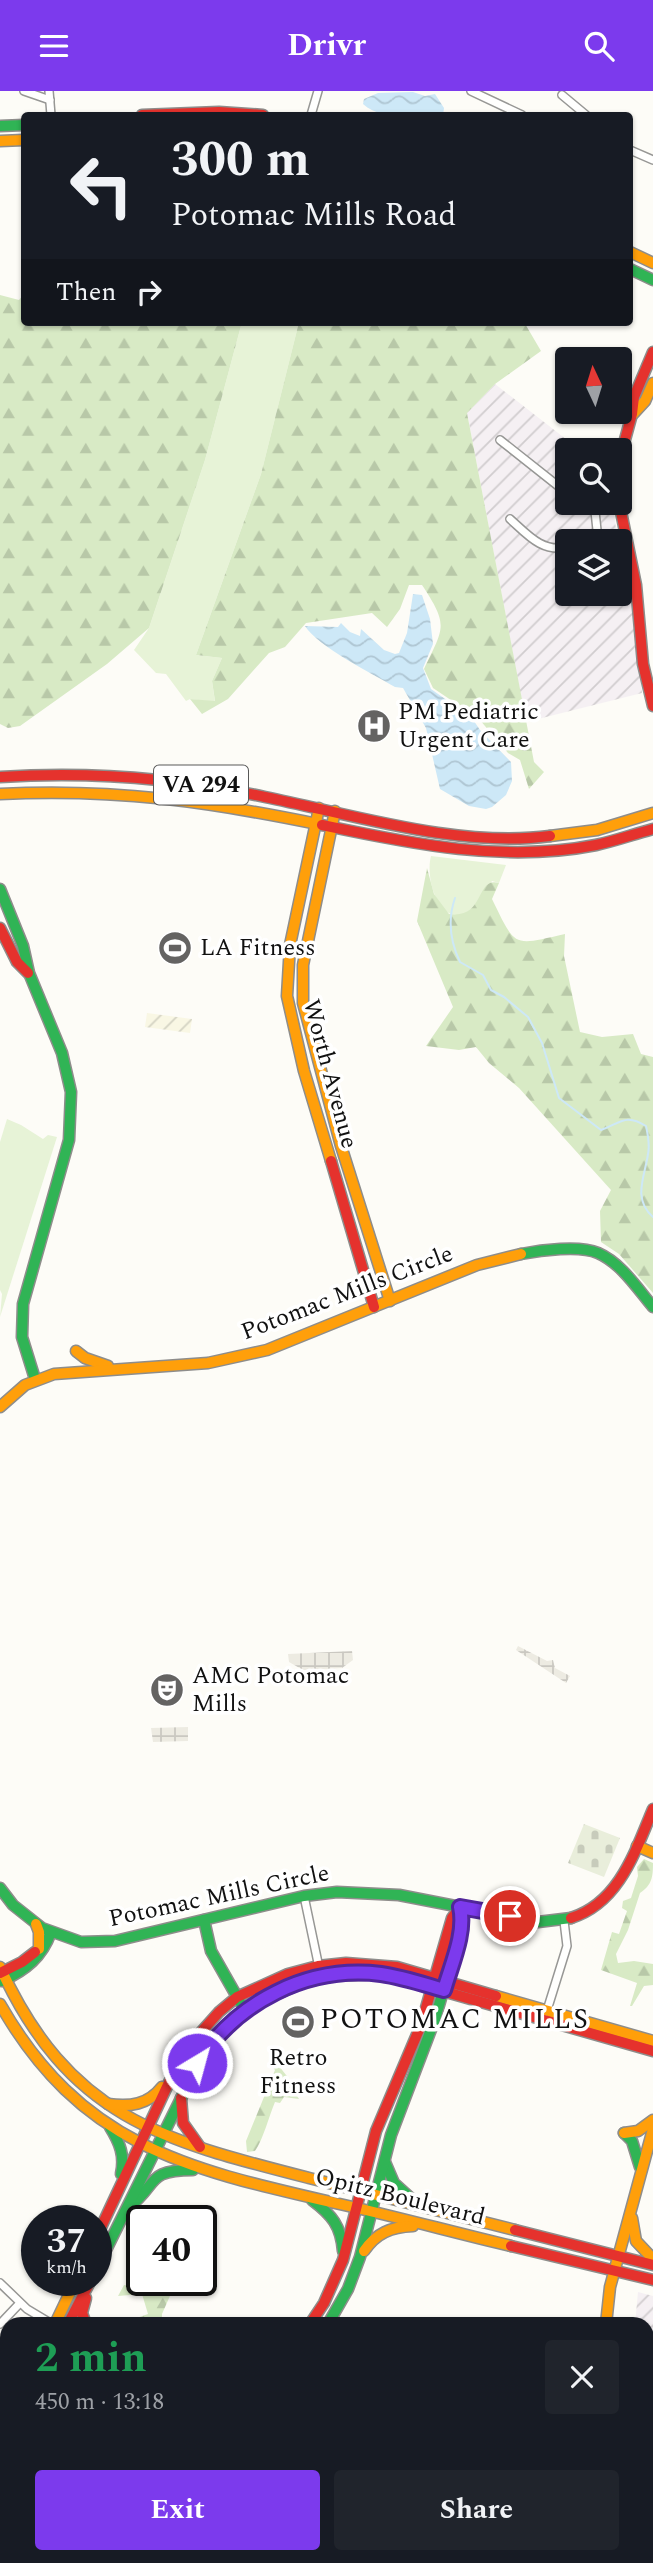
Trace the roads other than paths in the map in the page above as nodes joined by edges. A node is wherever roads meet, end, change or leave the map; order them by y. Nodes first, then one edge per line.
1 (24, 91) edge
2 (49, 91) edge
3 (318, 91) edge
4 (471, 91) edge
5 (562, 95) dead end
6 (50, 100) junction
7 (51, 112) edge
8 (312, 112) edge
9 (516, 112) edge
10 (582, 112) edge
11 (21, 125) edge
12 (0, 126) edge
13 (21, 140) edge
14 (0, 141) edge
15 (633, 151) edge
16 (653, 160) edge
17 (633, 253) edge
18 (653, 263) edge
19 (633, 270) edge
20 (653, 280) edge
21 (653, 352) edge
22 (653, 383) edge
23 (632, 414) joint
24 (500, 440) dead end
25 (555, 484) edge
26 (622, 515) edge
27 (510, 519) dead end
28 (555, 550) edge
29 (653, 706) edge
30 (0, 777) edge
31 (0, 794) edge
32 (319, 808) junction
33 (335, 811) junction
34 (653, 813) edge
35 (316, 823) junction
36 (332, 826) junction
37 (653, 829) edge
38 (0, 889) edge
39 (0, 928) edge
40 (29, 973) junction
41 (390, 1301) junction
42 (374, 1307) junction
43 (653, 1307) edge
44 (76, 1351) dead end
45 (115, 1369) junction
46 (35, 1379) junction
47 (0, 1407) edge
48 (653, 1809) edge
49 (637, 1846) junction
50 (653, 1853) edge
51 (0, 1888) edge
52 (304, 1896) junction
53 (460, 1907) junction
54 (204, 1920) junction
55 (564, 1921) junction
56 (36, 1924) junction
57 (51, 1932) junction
58 (73, 1940) junction
59 (42, 1949) junction
60 (318, 1966) junction
61 (1, 1975) edge
62 (321, 1977) junction
63 (434, 1982) junction
64 (445, 1985) junction
65 (237, 1997) junction
66 (0, 2004) edge
67 (245, 2010) junction
68 (546, 2015) junction
69 (653, 2041) edge
70 (653, 2051) edge
71 (176, 2070) junction
72 (181, 2095) junction
73 (106, 2104) junction
74 (653, 2120) edge
75 (108, 2123) junction
76 (148, 2129) junction
77 (653, 2129) edge
78 (162, 2135) junction
79 (141, 2144) junction
80 (203, 2150) junction
81 (154, 2151) junction
82 (384, 2161) junction
83 (641, 2168) junction
84 (202, 2169) junction
85 (118, 2190) junction
86 (361, 2190) junction
87 (376, 2194) junction
88 (305, 2196) junction
89 (418, 2204) junction
90 (631, 2204) junction
91 (111, 2205) edge
92 (128, 2205) edge
93 (131, 2205) edge
94 (357, 2208) junction
95 (126, 2210) edge
96 (372, 2212) junction
97 (430, 2226) junction
98 (112, 2238) edge
99 (618, 2255) junction
100 (360, 2257) junction
101 (653, 2259) edge
102 (343, 2260) junction
103 (653, 2265) edge
104 (614, 2270) junction
105 (653, 2280) edge
106 (0, 2283) edge
107 (68, 2296) edge
108 (83, 2296) edge
109 (86, 2296) edge
110 (20, 2303) junction
111 (7, 2317) edge
112 (43, 2317) edge
113 (58, 2317) edge
114 (72, 2317) edge
115 (83, 2317) edge
116 (314, 2317) edge
117 (332, 2317) edge
118 (607, 2317) edge

1 - 6 street
2 - 6 street
3 - 8 street
4 - 9 street
5 - 10 street
6 - 7 street
11 - 12 main road
13 - 14 main road
15 - 16 street
17 - 18 main road
19 - 20 main road
21 - 23 main road
22 - 23 main road
24 - 25 street
26 - 29 main road
27 - 28 street
30 - 32 main road, VA 294
31 - 35 main road, VA 294
32 - 33 main road, VA 294
32 - 35 main road, Worth Avenue
33 - 34 main road, VA 294
33 - 36 main road, Worth Avenue
35 - 36 main road, VA 294
35 - 42 main road, Worth Avenue
36 - 37 main road, VA 294
36 - 41 main road, Worth Avenue
38 - 40 main road
39 - 40 main road
40 - 46 main road
41 - 42 main road, Potomac Mills Circle
41 - 43 main road, Potomac Mills Circle
42 - 45 main road, Potomac Mills Circle
44 - 45 main road
45 - 46 main road, Potomac Mills Circle
46 - 47 main road, Potomac Mills Circle
48 - 49 main road, Potomac Mills Circle
49 - 50 main road
49 - 55 main road, Potomac Mills Circle
51 - 56 main road, Potomac Mills Circle
52 - 53 main road, Potomac Mills Circle
52 - 54 main road, Potomac Mills Circle
52 - 60 street
53 - 55 main road, Potomac Mills Circle
53 - 63 main road
53 - 64 main road
54 - 58 main road, Potomac Mills Circle
54 - 65 main road
55 - 68 street
56 - 57 main road, Potomac Mills Circle
56 - 59 main road
57 - 58 main road, Potomac Mills Circle
57 - 59 main road
58 - 59 main road
59 - 61 main road
60 - 62 street
60 - 63 main road
60 - 65 main road
61 - 73 main road, Opitz Boulevard
62 - 63 main road
62 - 67 main road
63 - 64 main road
63 - 86 main road
64 - 68 main road
64 - 82 main road
65 - 67 main road
65 - 71 main road
66 - 75 main road, Opitz Boulevard
67 - 72 main road
68 - 69 main road
68 - 70 main road
71 - 73 main road
71 - 76 main road
72 - 78 main road
72 - 80 main road
73 - 76 main road, Opitz Boulevard
74 - 83 main road
75 - 79 main road, Opitz Boulevard
75 - 85 main road
76 - 78 main road, Opitz Boulevard
76 - 79 main road
77 - 83 main road
78 - 80 main road, Opitz Boulevard
78 - 81 main road
79 - 81 main road, Opitz Boulevard
79 - 85 main road
80 - 86 main road, Opitz Boulevard
81 - 84 main road, Opitz Boulevard
81 - 92 main road
82 - 87 main road
82 - 89 main road
83 - 90 main road
84 - 88 main road, Opitz Boulevard
84 - 93 main road
85 - 91 main road
86 - 87 main road, Opitz Boulevard
86 - 94 main road
87 - 89 main road, Opitz Boulevard
87 - 96 main road
88 - 94 main road, Opitz Boulevard
88 - 102 main road
89 - 99 main road, Opitz Boulevard
90 - 99 main road
90 - 101 main road
94 - 96 main road, Opitz Boulevard
94 - 102 main road
95 - 98 main road
96 - 97 main road, Opitz Boulevard
96 - 100 main road
97 - 100 main road
97 - 104 main road, Opitz Boulevard
99 - 103 main road, Opitz Boulevard
99 - 104 main road
100 - 117 main road
102 - 116 main road
104 - 105 main road, Opitz Boulevard
104 - 118 main road
106 - 110 street
107 - 113 main road
108 - 114 main road
109 - 115 main road
110 - 111 street
110 - 112 street

